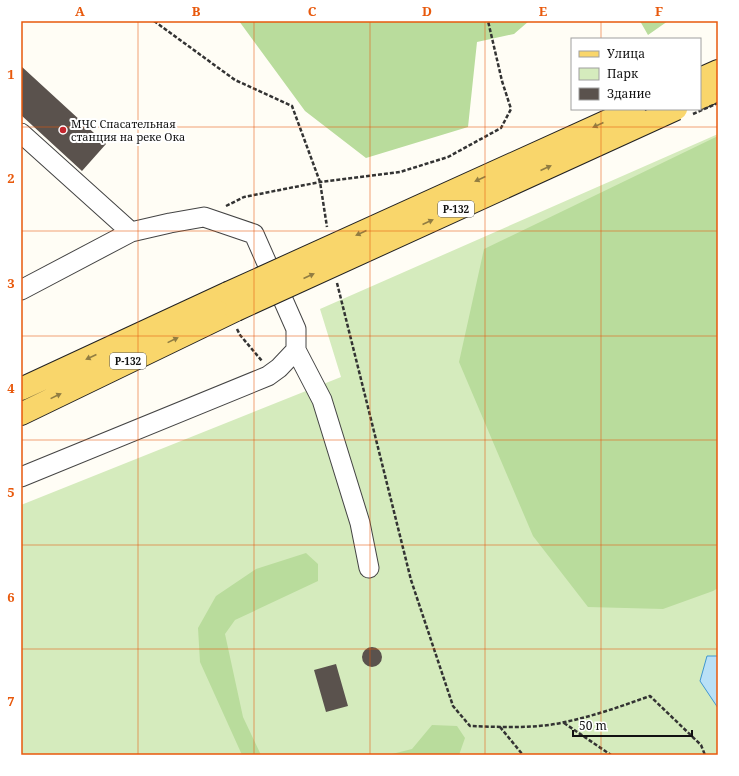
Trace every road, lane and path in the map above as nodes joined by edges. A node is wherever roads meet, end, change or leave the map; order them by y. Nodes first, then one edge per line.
1 (154, 21) edge
2 (488, 21) edge
3 (718, 71) edge
4 (701, 79) edge
5 (718, 90) edge
6 (701, 98) edge
7 (632, 110) edge
8 (674, 110) edge
9 (21, 133) edge
10 (320, 182) junction
11 (204, 217) junction
12 (328, 227) dead end
13 (131, 232) junction
14 (337, 280) dead end
15 (21, 290) edge
16 (233, 309) junction
17 (296, 350) junction
18 (268, 376) junction
19 (21, 390) edge
20 (21, 414) edge
21 (21, 477) edge
22 (369, 568) dead end
23 (564, 722) junction
24 (500, 727) junction
25 (523, 755) edge
26 (611, 755) edge
27 (705, 755) edge

1 - 10 path
2 - 10 path
3 - 4 main road
5 - 6 main road
7 -> 16 main road, Р-132, bridge
16 -> 8 main road, Р-132, bridge
9 - 13 street
10 - 11 path
10 - 12 path
11 - 13 street
11 - 17 street
13 - 15 street
14 - 24 path
16 - 18 path
16 -> 19 main road, Р-132
20 -> 16 main road, Р-132
17 - 18 street
17 - 22 street
18 - 21 street
23 - 24 path
23 - 26 path
23 - 27 path
24 - 25 path

